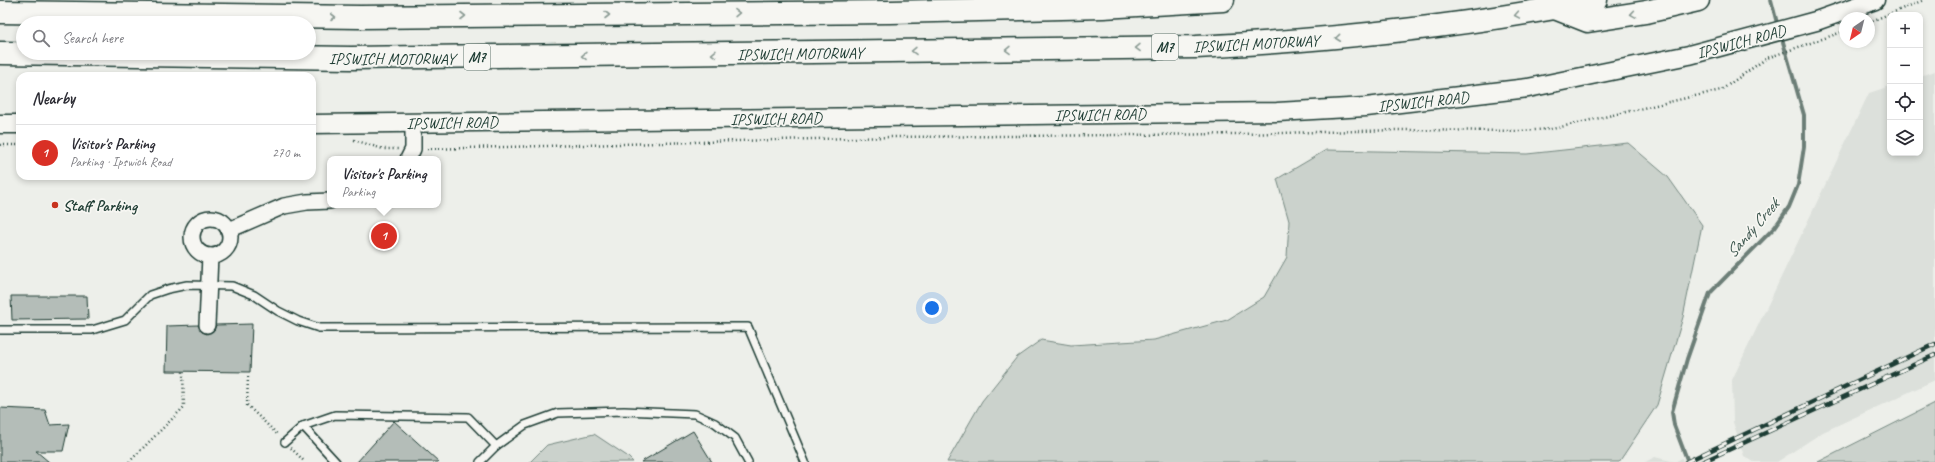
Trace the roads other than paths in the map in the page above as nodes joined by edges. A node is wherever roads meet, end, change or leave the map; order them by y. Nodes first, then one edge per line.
1 (1223, 0) edge
2 (1596, 0) edge
3 (1698, 0) edge
4 (1875, 0) edge
5 (1555, 8) junction
6 (0, 12) edge
7 (288, 16) edge
8 (316, 16) edge
9 (0, 53) edge
10 (16, 53) edge
11 (316, 58) edge
12 (413, 123) junction
13 (0, 124) edge
14 (16, 124) edge
15 (316, 124) edge
16 (410, 156) edge
17 (327, 201) edge
18 (229, 230) junction
19 (210, 256) junction
20 (209, 286) junction
21 (207, 325) dead end
22 (0, 330) edge
23 (303, 426) junction
24 (285, 442) road end
25 (496, 446) junction
26 (336, 462) edge
27 (480, 462) edge
28 (748, 462) edge
29 (805, 462) edge

8 -> 1 highway
2 - 5 highway, IPSWICH MOTORWAY / M7
3 -> 5 highway
4 - 12 street, IPSWICH ROAD
5 -> 11 highway, IPSWICH MOTORWAY / M7
6 -> 7 highway
10 -> 9 highway, IPSWICH MOTORWAY / M7
12 - 15 street, IPSWICH ROAD
12 - 16 street
13 - 14 street
17 - 18 street
18 - 19 street
18 - 19 street
19 - 20 street
20 - 21 street
20 - 22 lane
20 - 29 lane
23 - 24 lane
23 - 25 lane
23 - 26 lane
25 - 27 lane
25 - 28 lane

